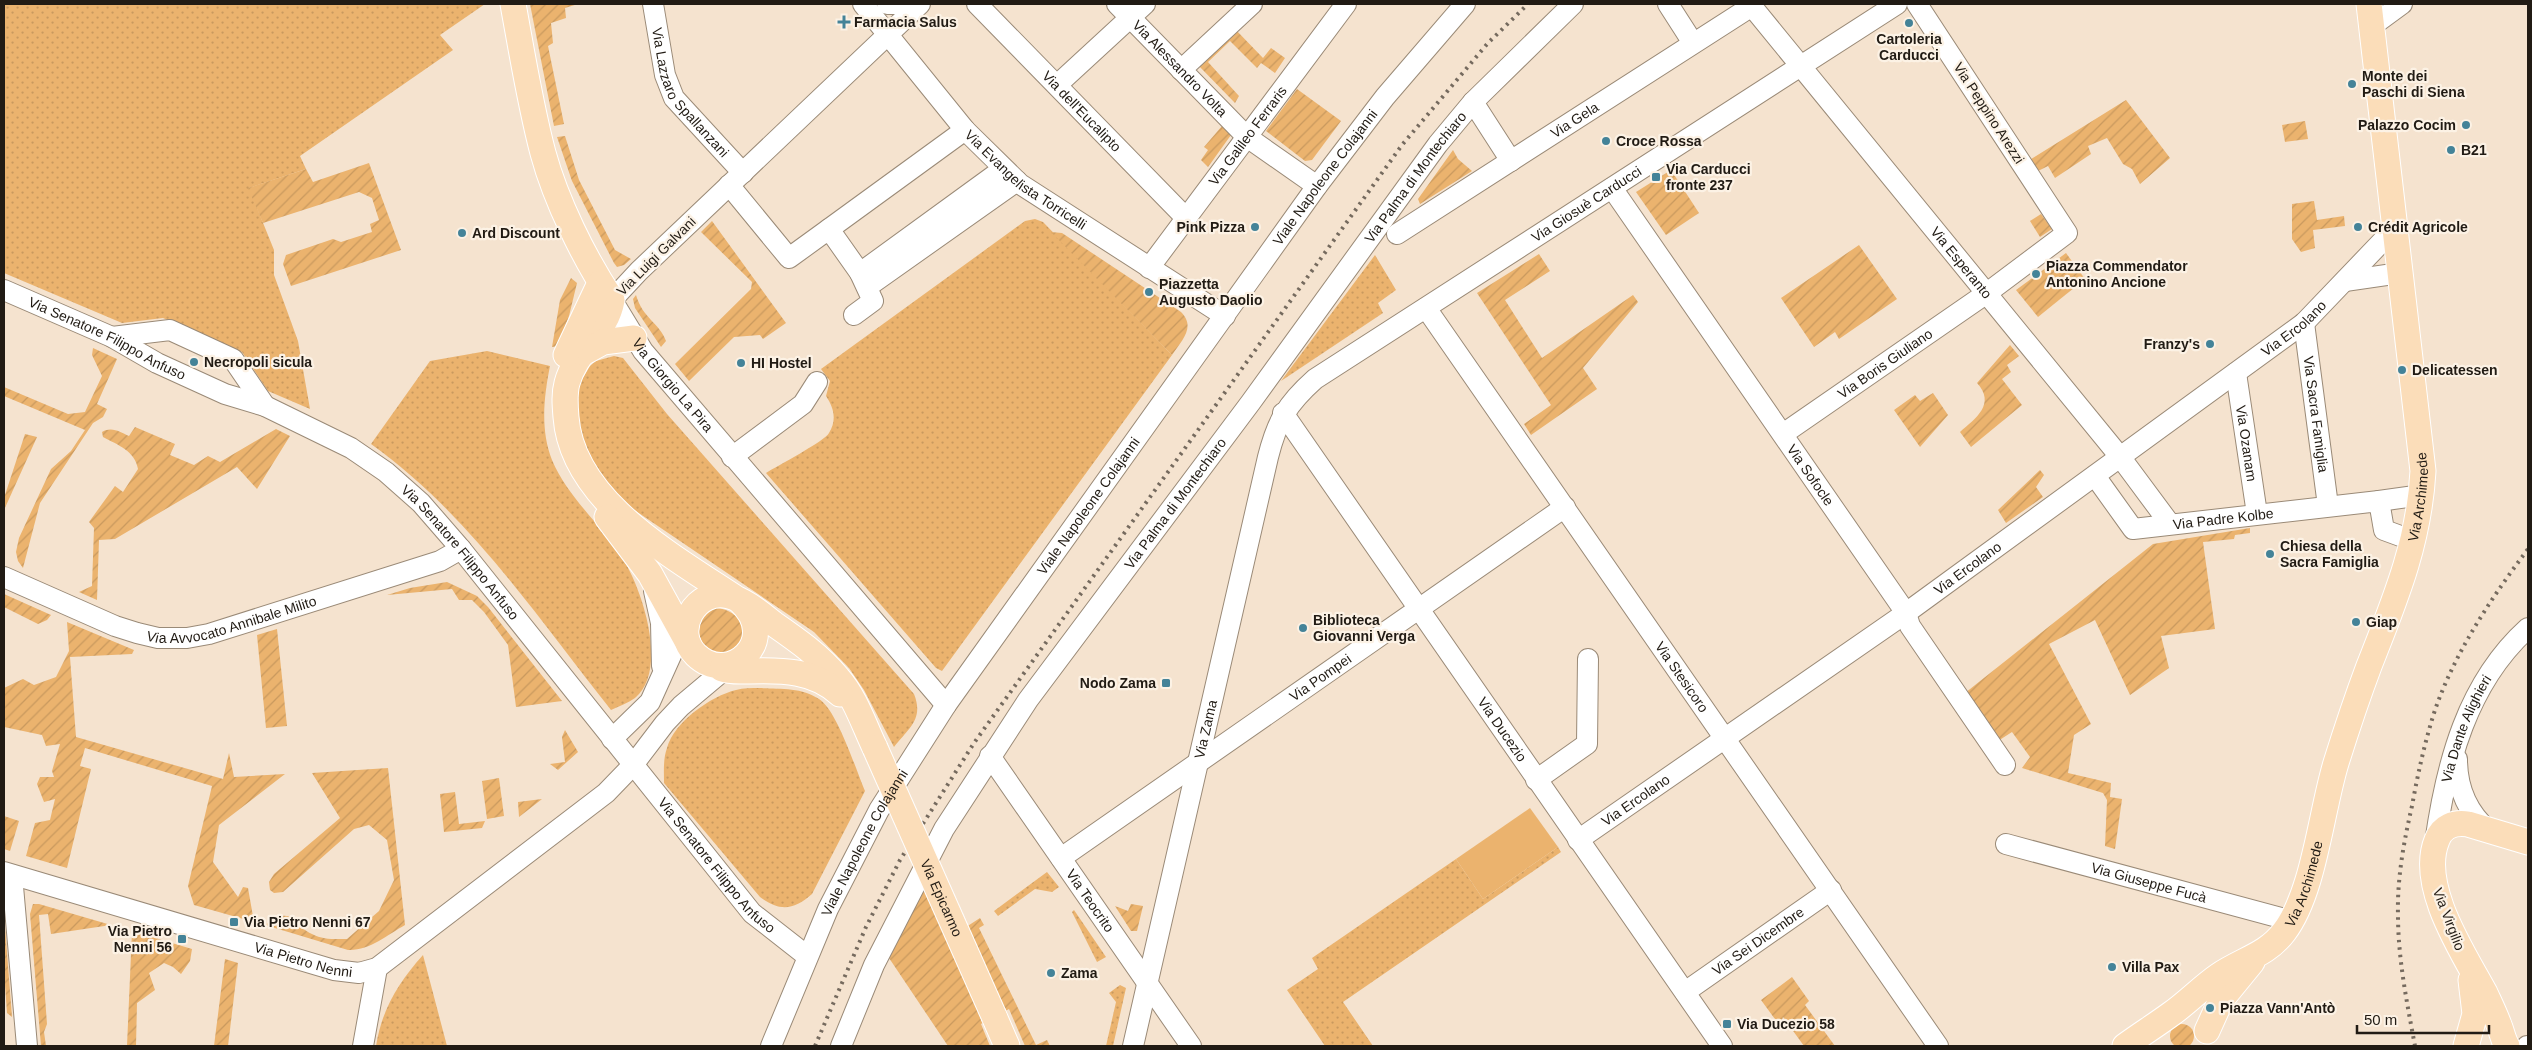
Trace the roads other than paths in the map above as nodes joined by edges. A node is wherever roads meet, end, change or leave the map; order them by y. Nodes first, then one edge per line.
1 (513, 4) edge
2 (653, 4) edge
3 (863, 4) edge
4 (887, 4) edge
5 (913, 4) edge
6 (920, 4) edge
7 (977, 4) edge
8 (1145, 4) edge
9 (1252, 4) edge
10 (1465, 4) edge
11 (1573, 4) edge
12 (1668, 4) edge
13 (1897, 4) edge
14 (1917, 4) edge
15 (2402, 4) edge
16 (1757, 6) edge
17 (1336, 7) edge
18 (1123, 11) edge
19 (2370, 15) edge
20 (889, 35) junction
21 (1693, 43) junction
22 (1801, 66) junction
23 (1181, 70) junction
24 (1057, 85) junction
25 (1473, 102) junction
26 (965, 130) junction
27 (1247, 137) junction
28 (1510, 161) junction
29 (1010, 175) junction
30 (736, 179) junction
31 (1317, 186) junction
32 (1612, 188) junction
33 (1187, 219) junction
34 (2060, 223) joint
35 (2394, 228) junction
36 (829, 229) junction
37 (1398, 234) dead end
38 (1150, 268) junction
39 (2400, 273) junction
40 (864, 280) junction
41 (2345, 282) junction
42 (4, 290) edge
43 (606, 292) junction
44 (1987, 293) junction
45 (1426, 308) junction
46 (854, 315) dead end
47 (1225, 316) junction
48 (2304, 324) junction
49 (112, 337) junction
50 (634, 338) junction
51 (577, 357) junction
52 (2236, 373) junction
53 (817, 382) dead end
54 (265, 406) junction
55 (1283, 413) junction
56 (1782, 434) junction
57 (732, 457) junction
58 (2121, 458) junction
59 (2095, 476) junction
60 (2422, 495) junction
61 (2379, 501) junction
62 (2328, 506) junction
63 (1565, 507) junction
64 (2257, 514) junction
65 (2170, 524) junction
66 (2414, 541) junction
67 (461, 549) junction
68 (650, 574) junction
69 (4, 577) edge
70 (740, 601) junction
71 (1418, 610) junction
72 (1906, 613) junction
73 (2528, 628) edge
74 (685, 632) junction
75 (1588, 659) dead end
76 (720, 665) junction
77 (771, 672) junction
78 (660, 683) junction
79 (946, 705) junction
80 (681, 706) junction
81 (1726, 737) junction
82 (2458, 737) junction
83 (612, 739) junction
84 (876, 748) junction
85 (990, 756) junction
86 (1198, 762) junction
87 (633, 765) junction
88 (2005, 765) dead end
89 (1536, 780) junction
90 (2489, 831) junction
91 (1578, 840) junction
92 (2528, 842) edge
93 (2006, 844) dead end
94 (2435, 844) junction
95 (1061, 858) junction
96 (8, 874) edge
97 (1831, 890) junction
98 (2292, 921) junction
99 (807, 956) junction
100 (2255, 958) junction
101 (2467, 963) junction
102 (377, 968) junction
103 (1148, 984) junction
104 (1685, 992) junction
105 (2169, 1015) junction
106 (2209, 1040) edge
107 (2466, 1045) edge
108 (2517, 1045) edge
109 (27, 1046) edge
110 (363, 1046) edge
111 (771, 1046) edge
112 (841, 1046) edge
113 (1007, 1046) edge
114 (1134, 1046) edge
115 (1191, 1046) edge
116 (1722, 1046) edge
117 (1938, 1046) edge
118 (2125, 1046) edge
119 (2159, 1046) edge

1 - 43 main road, Via Giorgio La Pira
2 - 30 street, Via Lazzaro Spallanzani
3 - 20 street, Via Evangelista Torricelli
4 - 5 street
6 - 20 street, Via Luigi Galvani
7 - 24 street, Via dell'Eucalipto
8 - 18 street
9 - 23 street
10 - 31 street, Viale Napoleone Colajanni
11 - 25 street, Via Palma di Montechiaro
12 - 21 street
13 - 22 street, Via Giosuè Carducci
14 - 34 street, Via Peppino Arezzi
15 - 19 street
16 - 21 street, Via Gela
16 - 22 street, Via Esperanto
17 - 27 street, Via Galileo Ferraris
18 - 23 street, Via Alessandro Volta
18 - 24 street
19 - 35 main road, Via Archimede
20 - 26 street, Via Evangelista Torricelli
20 - 30 street, Via Luigi Galvani
21 - 28 street, Via Gela
22 - 32 street, Via Giosuè Carducci
22 - 44 street, Via Esperanto
23 - 27 street, Via Alessandro Volta
24 - 33 street, Via dell'Eucalipto
25 - 28 street
25 - 85 street, Via Palma di Montechiaro
26 - 29 street, Via Evangelista Torricelli
26 - 36 street
27 - 31 street, Via Alessandro Volta
27 - 33 street, Via Galileo Ferraris
28 - 37 street, Via Gela
29 - 38 street, Via Evangelista Torricelli
29 - 40 street
30 - 36 street, Via Lazzaro Spallanzani
30 - 43 street, Via Luigi Galvani
31 - 47 street, Viale Napoleone Colajanni
32 - 45 street, Via Giosuè Carducci
32 - 56 street, Via Sofocle
33 - 38 street, Via Galileo Ferraris
34 - 44 street, Via Boris Giuliano
35 - 39 main road, Via Archimede
35 - 41 street, Via Ercolano
36 - 40 street
38 - 47 street, Via Evangelista Torricelli
39 - 41 street
39 - 60 main road, Via Archimede
40 - 46 street
41 - 48 street, Via Ercolano
42 - 49 street, Via Senatore Filippo Anfuso
43 - 50 street, Via Giorgio La Pira
43 - 51 main road, Via Luigi Galvani
43 - 68 main road, Via Luigi Galvani
44 - 56 street, Via Boris Giuliano
44 - 58 street, Via Esperanto
45 - 55 street, Via Giosuè Carducci
45 - 63 street, Via Stesicoro
47 - 79 street, Viale Napoleone Colajanni
48 - 52 street, Via Ercolano
48 - 62 street, Via Sacra Famiglia
49 - 54 street, Via Senatore Filippo Anfuso
49 - 54 street
50 - 51 main road
50 - 57 street, Via Giorgio La Pira
51 - 70 main road, Via Luigi Galvani
52 - 58 street, Via Ercolano
52 - 64 street, Via Ozanam
53 - 57 street
54 - 67 street, Via Senatore Filippo Anfuso
55 - 71 street, Via Ducezio
55 - 86 street, Via Zama
56 - 72 street, Via Sofocle
57 - 79 street, Via Giorgio La Pira
58 - 59 street, Via Ercolano
58 - 65 street, Via Esperanto
59 - 65 street, Via Padre Kolbe
59 - 72 street, Via Ercolano
60 - 61 street, Via Padre Kolbe
60 - 66 main road, Via Archimede
61 - 62 street, Via Padre Kolbe
61 - 66 street
62 - 64 street, Via Padre Kolbe
63 - 71 street, Via Pompei
63 - 81 street, Via Stesicoro
64 - 65 street, Via Padre Kolbe
66 - 98 main road, Via Archimede
67 - 69 street, Via Avvocato Annibale Milito
67 - 83 street, Via Senatore Filippo Anfuso
68 - 74 main road, Via Luigi Galvani
68 - 78 street
70 - 74 main road
70 - 76 main road
70 - 84 main road, Via Luigi Galvani
71 - 86 street, Via Pompei
71 - 89 street, Via Ducezio
72 - 81 street, Via Ercolano
72 - 88 street, Via Sofocle
73 - 82 street, Via Dante Alighieri
74 - 76 main road
74 - 78 street
75 - 89 street
76 - 77 main road
76 - 80 street
77 - 80 street
77 - 84 main road
78 - 83 street
79 - 99 street, Viale Napoleone Colajanni
80 - 87 street, Via Pietro Nenni
81 - 91 street, Via Ercolano
81 - 97 street, Via Stesicoro
82 - 90 street
82 - 94 street, Via Dante Alighieri
83 - 87 street, Via Senatore Filippo Anfuso
84 - 113 main road, Via Epicarmo, bridge
85 - 95 street, Via Teocrito
85 - 112 street, Via Palma di Montechiaro
86 - 95 street, Via Pompei
86 - 103 street, Via Zama
87 - 99 street, Via Senatore Filippo Anfuso
87 - 102 street, Via Pietro Nenni
89 - 91 street, Via Ducezio
90 - 92 main road
90 - 94 main road
91 - 104 street, Via Ducezio
93 - 98 street, Via Giuseppe Fucà
94 - 101 main road, Via Virgilio
95 - 103 street, Via Teocrito
96 - 102 street, Via Pietro Nenni
96 - 109 street
97 - 104 street, Via Sei Dicembre
97 - 117 street, Via Stesicoro
98 - 100 main road, Via Archimede
99 - 111 street, Viale Napoleone Colajanni
100 - 105 main road
100 - 106 main road
101 - 107 main road
101 - 108 main road
102 - 110 street
103 - 114 street, Via Zama
103 - 115 street, Via Teocrito
104 - 116 street, Via Ducezio
105 - 106 main road
105 - 118 main road
105 - 119 main road
107 - 108 main road

